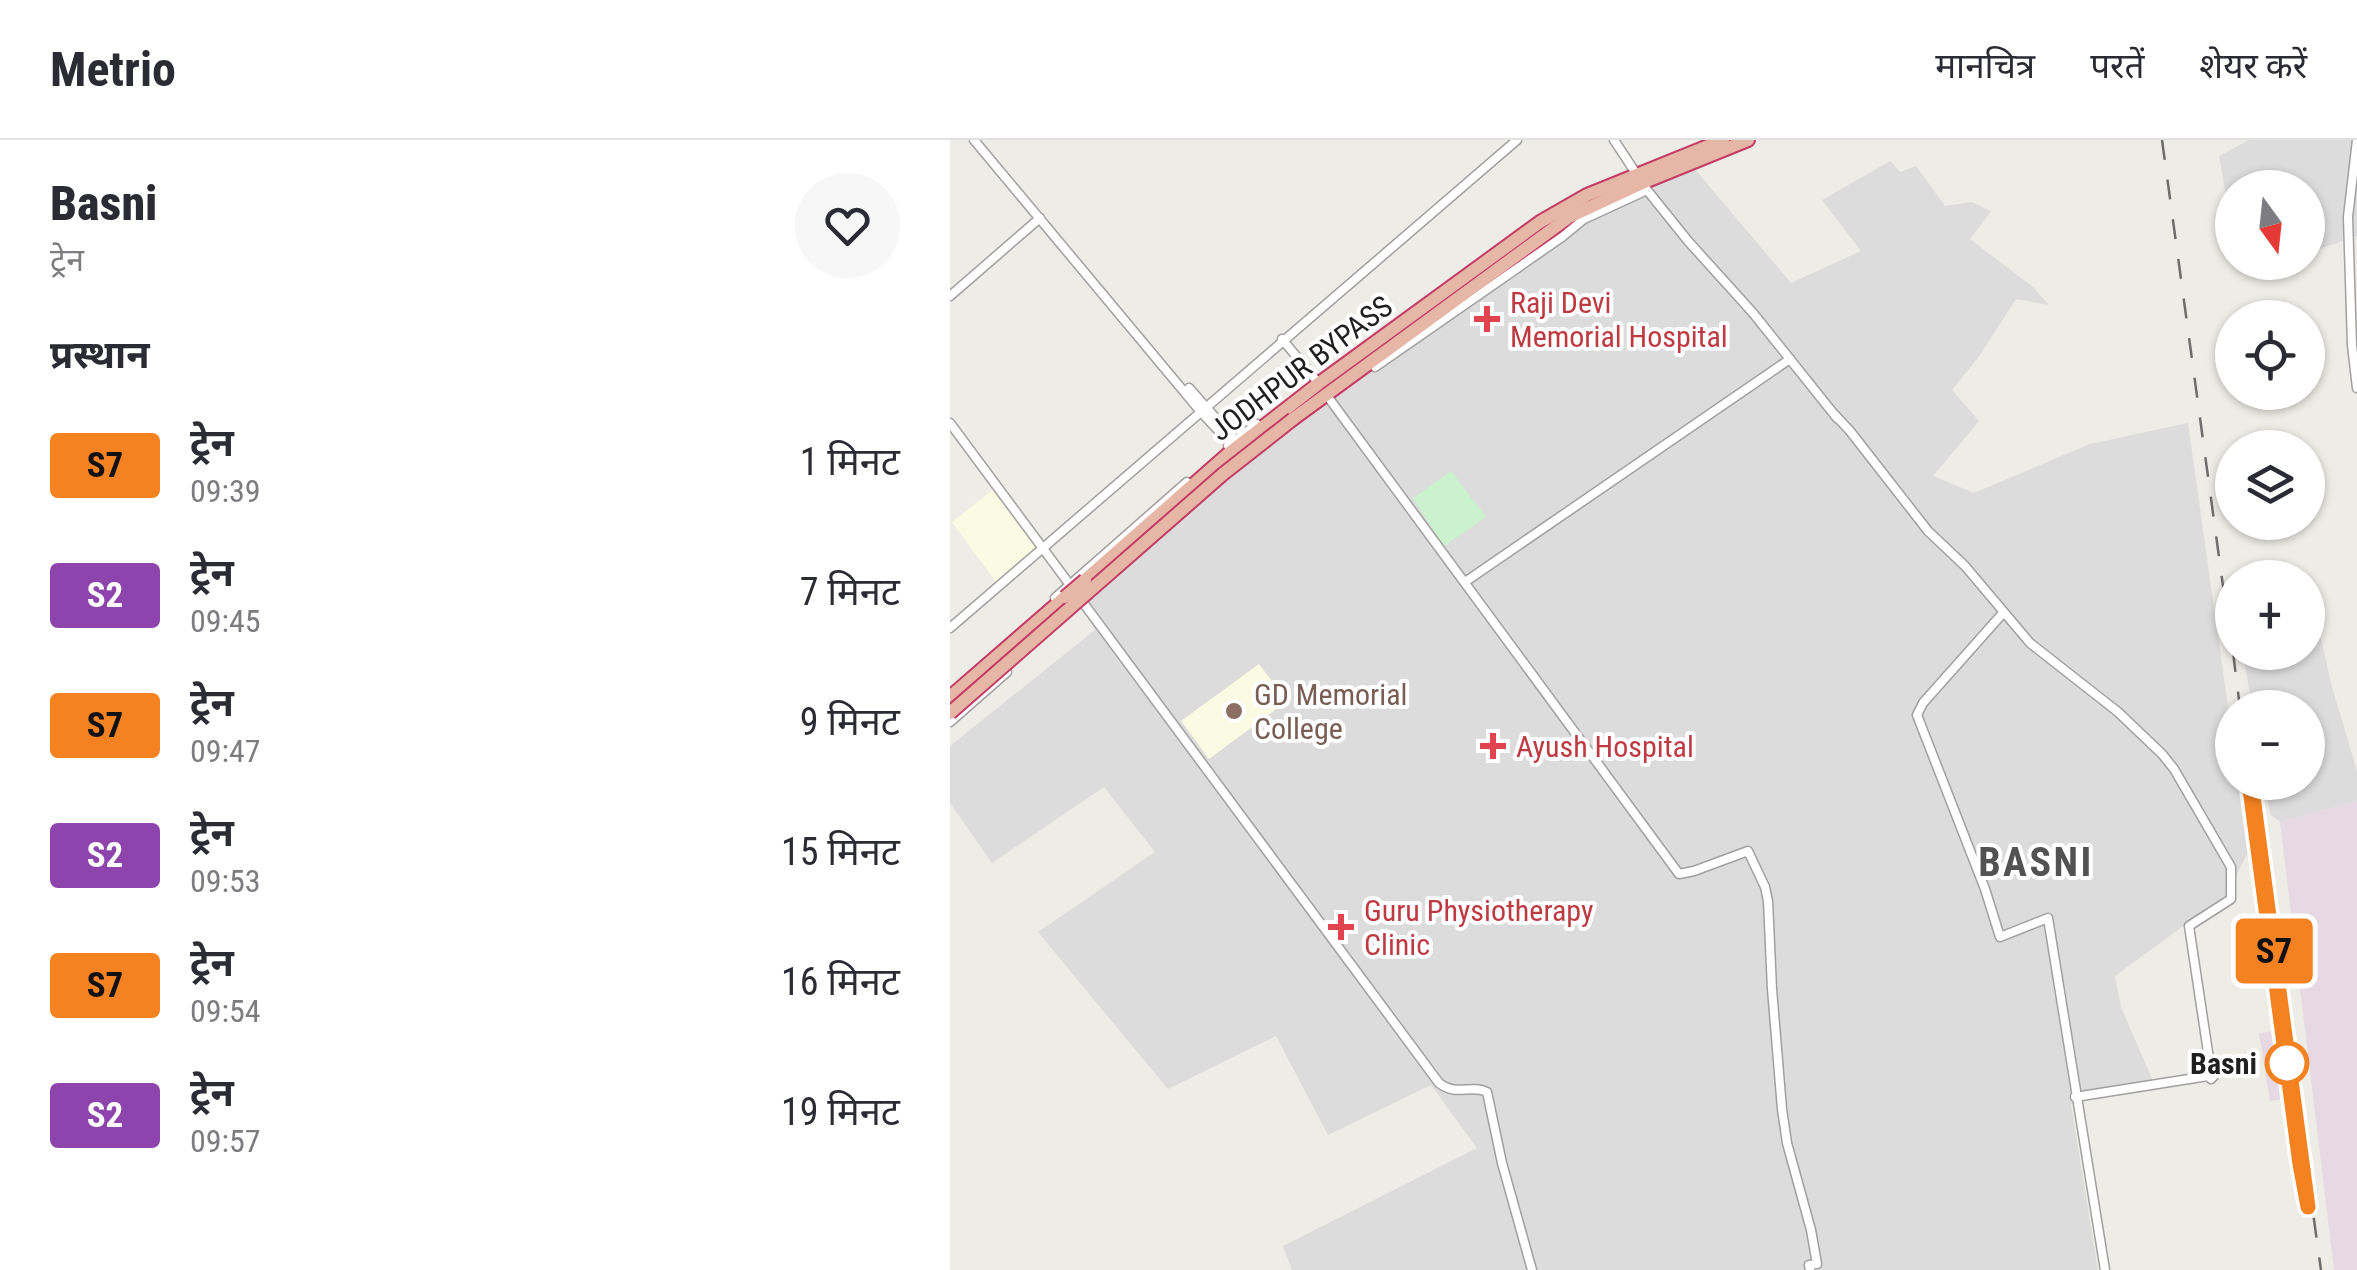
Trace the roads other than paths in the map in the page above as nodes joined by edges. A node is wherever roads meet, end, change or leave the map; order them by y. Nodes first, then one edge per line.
1 (977, 140) edge
2 (1515, 140) edge
3 (1614, 140) edge
4 (1710, 140) edge
5 (1723, 140) edge
6 (1748, 140) edge
7 (1759, 140) edge
8 (2357, 140) edge
9 (2357, 170) edge
10 (1641, 181) junction
11 (1039, 216) junction
12 (950, 293) edge
13 (1285, 338) junction
14 (2357, 350) edge
15 (1789, 358) junction
16 (1316, 380) junction
17 (2357, 388) edge
18 (1328, 398) junction
19 (1202, 408) junction
20 (1289, 414) junction
21 (950, 420) edge
22 (1233, 442) junction
23 (1043, 546) junction
24 (1464, 581) junction
25 (1071, 584) junction
26 (1085, 603) junction
27 (2003, 613) junction
28 (950, 626) edge
29 (950, 690) edge
30 (950, 697) edge
31 (950, 713) edge
32 (950, 722) edge
33 (2076, 1097) junction
34 (1532, 1270) edge
35 (1810, 1270) edge
36 (2103, 1270) edge

1 - 11 street
1 - 19 street
2 - 13 street
3 - 10 street
4 - 10 street
5 - 10 highway
6 - 10 highway
7 - 10 street
8 - 17 street
9 - 14 street
10 - 15 street
10 - 16 street
10 - 18 street
10 - 20 highway
11 - 12 street
11 - 19 street
13 - 16 street
13 - 19 street
15 - 24 street
15 - 27 street
16 - 22 street
18 - 24 street
18 - 26 street
19 - 22 street
19 - 23 street
20 - 30 highway, JODHPUR BYPASS, bridge
20 - 31 highway, bridge
21 - 23 street
22 - 25 street
23 - 25 street
23 - 28 street
24 - 35 street
25 - 26 street
25 - 29 street
26 - 32 street
26 - 34 street
27 - 33 street
27 - 33 street
33 - 36 street

